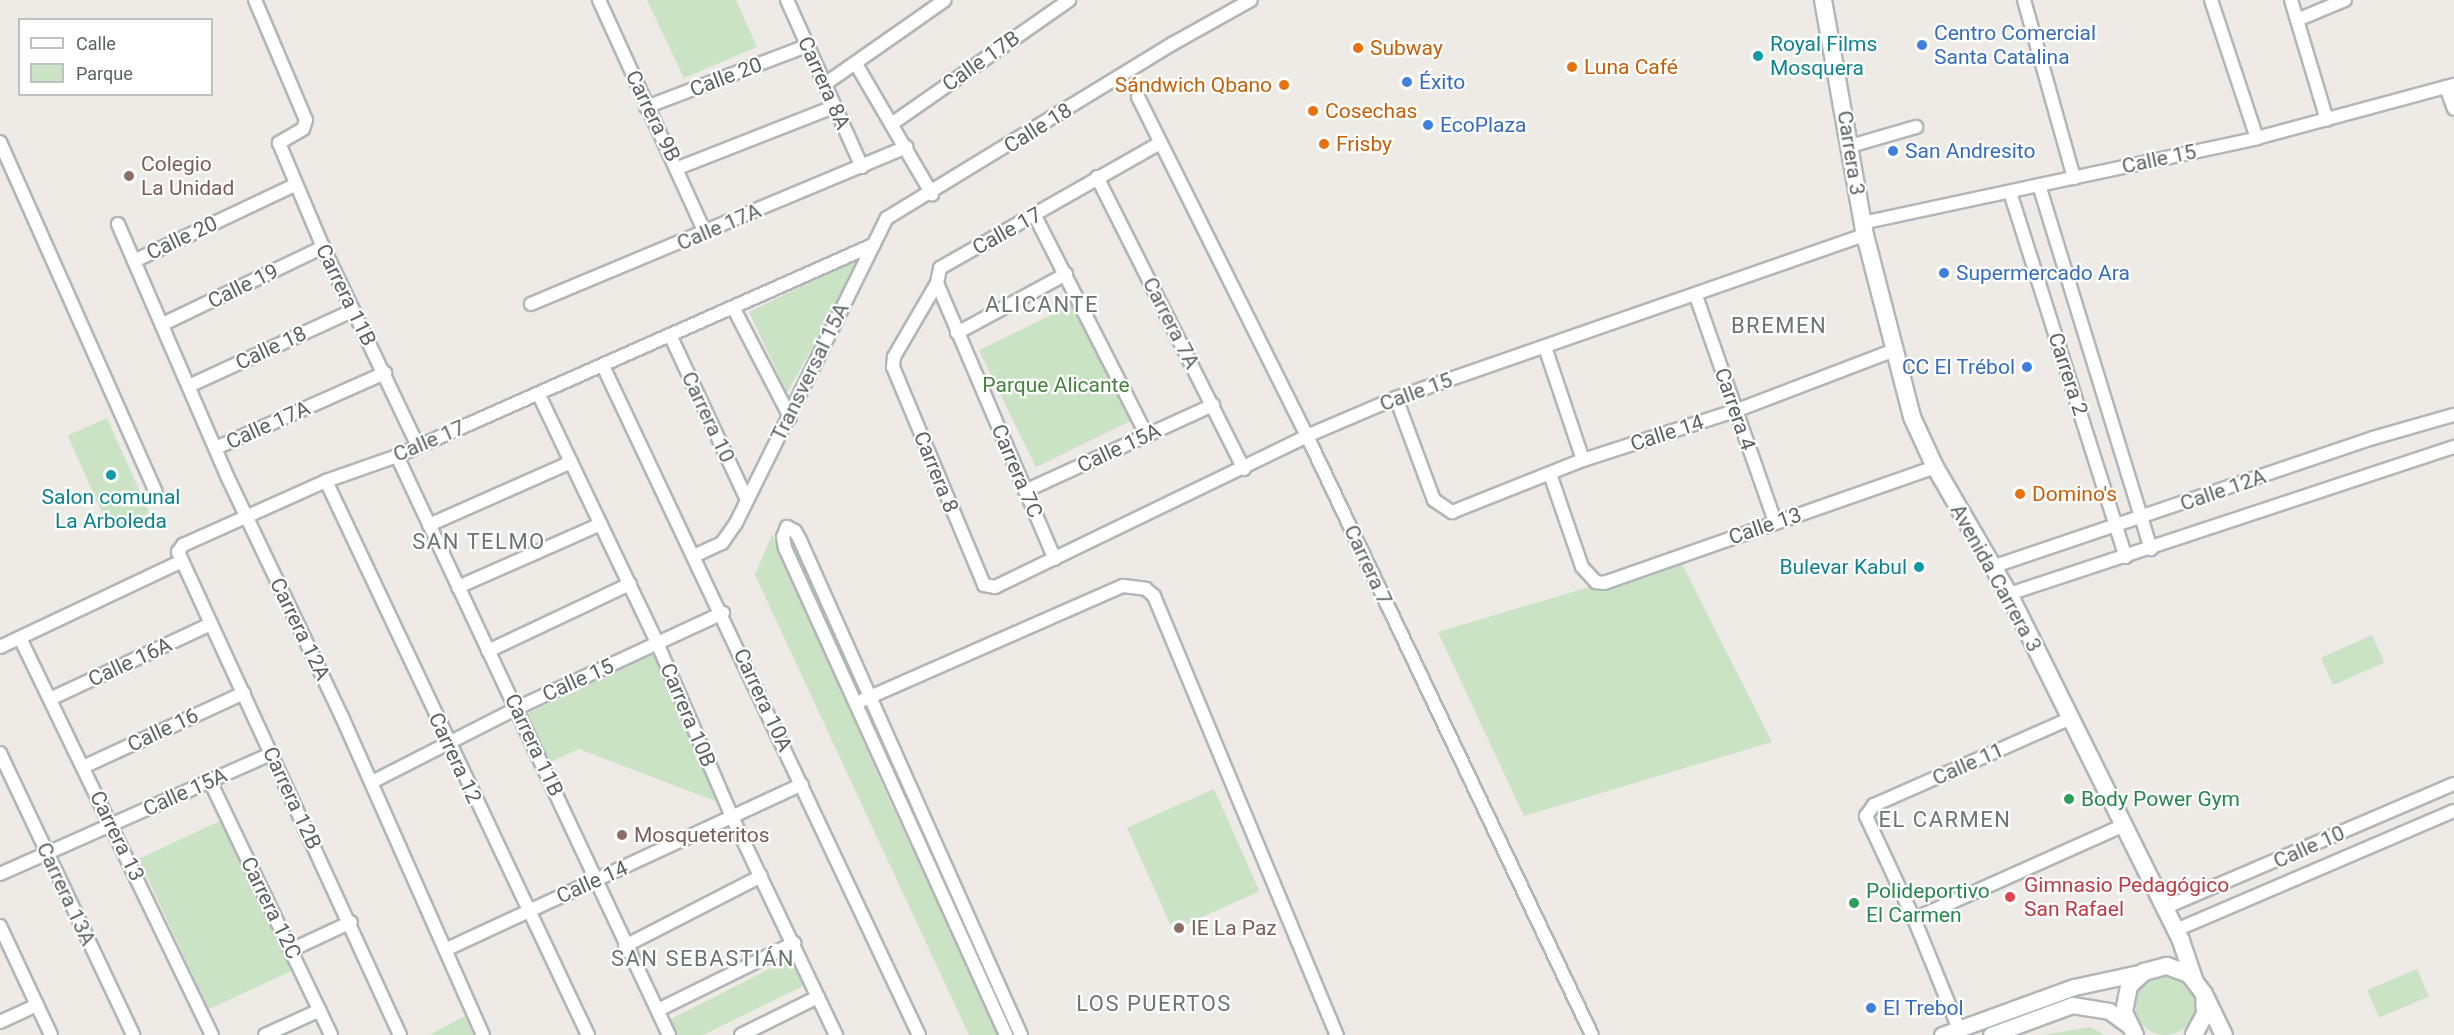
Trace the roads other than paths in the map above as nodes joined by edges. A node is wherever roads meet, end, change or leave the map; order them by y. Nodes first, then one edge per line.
1 (255, 0) edge
2 (599, 0) edge
3 (787, 0) edge
4 (945, 0) edge
5 (1069, 0) edge
6 (1251, 0) edge
7 (1823, 0) edge
8 (2024, 0) edge
9 (2211, 0) edge
10 (2291, 0) edge
11 (2345, 0) edge
12 (2297, 20) junction
13 (807, 46) junction
14 (856, 64) junction
15 (825, 84) junction
16 (2450, 86) edge
17 (1138, 97) dead end
18 (646, 107) junction
19 (834, 107) junction
20 (2454, 109) edge
21 (2327, 120) junction
22 (893, 123) junction
23 (1916, 127) dead end
24 (2257, 138) junction
25 (0, 142) edge
26 (1160, 143) junction
27 (1850, 146) junction
28 (906, 147) junction
29 (862, 167) junction
30 (678, 168) junction
31 (1097, 177) junction
32 (2074, 178) junction
33 (295, 185) junction
34 (2039, 185) junction
35 (2010, 192) junction
36 (932, 194) junction
37 (1035, 216) junction
38 (118, 224) dead end
39 (1863, 229) junction
40 (705, 233) junction
41 (873, 245) junction
42 (323, 248) junction
43 (134, 261) junction
44 (1066, 274) junction
45 (937, 283) junction
46 (1696, 296) junction
47 (531, 304) dead end
48 (734, 309) junction
49 (352, 310) junction
50 (163, 324) junction
51 (957, 333) junction
52 (671, 337) junction
53 (1545, 347) junction
54 (1892, 351) junction
55 (894, 357) joint
56 (603, 366) junction
57 (385, 373) junction
58 (191, 385) junction
59 (538, 395) junction
60 (1396, 398) junction
61 (1213, 405) junction
62 (1735, 411) junction
63 (2454, 415) edge
64 (790, 417) junction
65 (1147, 436) junction
66 (1307, 436) junction
67 (418, 446) junction
68 (218, 447) junction
69 (2454, 447) edge
70 (397, 456) junction
71 (1584, 460) junction
72 (571, 462) junction
73 (1935, 467) junction
74 (1244, 469) junction
75 (1550, 474) junction
76 (326, 480) junction
77 (1025, 491) junction
78 (156, 492) dead end
79 (746, 498) junction
80 (246, 517) junction
81 (2142, 519) junction
82 (1775, 522) junction
83 (601, 524) junction
84 (429, 525) junction
85 (2116, 527) junction
86 (2151, 549) junction
87 (694, 556) junction
88 (2126, 557) junction
89 (1055, 559) junction
90 (180, 562) junction
91 (1992, 567) junction
92 (630, 585) junction
93 (984, 585) joint
94 (458, 587) junction
95 (2009, 594) junction
96 (723, 613) junction
97 (211, 624) junction
98 (20, 638) junction
99 (658, 645) junction
100 (0, 647) edge
101 (488, 651) junction
102 (244, 693) junction
103 (869, 697) junction
104 (50, 699) junction
105 (855, 704) junction
106 (517, 708) junction
107 (2069, 719) junction
108 (448, 743) junction
109 (0, 753) edge
110 (271, 753) junction
111 (83, 767) junction
112 (210, 781) junction
113 (372, 783) junction
114 (802, 784) junction
115 (2454, 784) edge
116 (2454, 811) edge
117 (732, 817) junction
118 (113, 824) junction
119 (2122, 826) junction
120 (47, 853) junction
121 (0, 874) edge
122 (761, 876) junction
123 (597, 881) junction
124 (2164, 908) junction
125 (528, 911) junction
126 (1914, 919) junction
127 (351, 922) junction
128 (0, 926) edge
129 (2179, 935) junction
130 (3, 940) edge
131 (794, 943) junction
132 (625, 946) junction
133 (447, 949) junction
134 (291, 950) junction
135 (2167, 966) junction
136 (2144, 972) junction
137 (2194, 978) junction
138 (2204, 994) junction
139 (818, 997) junction
140 (37, 1005) junction
141 (320, 1010) junction
142 (658, 1010) junction
143 (0, 1022) edge
144 (1959, 1029) junction
145 (2132, 1030) edge
146 (51, 1035) edge
147 (133, 1035) edge
148 (212, 1035) edge
149 (265, 1035) edge
150 (331, 1035) edge
151 (400, 1035) edge
152 (483, 1035) edge
153 (588, 1035) edge
154 (669, 1035) edge
155 (741, 1035) edge
156 (836, 1035) edge
157 (920, 1035) edge
158 (1006, 1035) edge
159 (1021, 1035) edge
160 (1337, 1035) edge
161 (1592, 1035) edge
162 (1942, 1035) edge
163 (1991, 1035) edge
164 (2194, 1035) edge
165 (2224, 1035) edge

1 - 33 street, Carrera 11B
2 - 18 street, Carrera 9B
3 - 13 street, Carrera 8A
4 - 14 street
5 - 22 street, Calle 17B
6 - 36 street, Calle 18
7 - 27 main road, Carrera 3
8 - 32 street
9 - 24 street
10 - 12 street
11 - 12 street
12 - 21 street
13 - 15 street, Carrera 8A
13 - 18 street, Calle 20
14 - 15 street
14 - 22 street
15 - 19 street, Carrera 8A
16 - 20 street
16 - 21 street, Calle 15
17 - 26 street, Carrera 7
18 - 30 street, Carrera 9B
19 - 29 street, Carrera 8A
19 - 30 street
21 - 24 street, Calle 15
22 - 28 street
23 - 27 street
24 - 32 street, Calle 15
25 - 78 street
26 - 31 street, Calle 17
26 - 66 street, Carrera 7
27 - 39 main road, Carrera 3
28 - 29 street, Calle 17A
28 - 36 street
29 - 40 street, Calle 17A
30 - 40 street, Carrera 9B
31 - 37 street, Calle 17
31 - 61 street, Carrera 7A
32 - 34 street, Calle 15
33 - 42 street, Carrera 11B
33 - 43 street, Calle 20
34 - 35 street, Calle 15
34 - 81 street, Carrera 2
35 - 39 street, Calle 15
35 - 85 street, Carrera 2
36 - 41 street, Transversal 15A
37 - 44 street
37 - 45 street, Calle 17
38 - 43 street, Carrera 12A
39 - 46 street, Calle 15
39 - 54 main road, Avenida Carrera 3
40 - 47 street, Calle 17A
41 - 48 street, Calle 17
41 - 64 street, Transversal 15A
42 - 49 street, Carrera 11B
42 - 50 street, Calle 19
43 - 50 street, Carrera 12A
44 - 51 street
44 - 65 street
45 - 51 street, Carrera 7C
45 - 55 street, Calle 17
46 - 53 street, Calle 15
46 - 62 street, Carrera 4
48 - 52 street, Calle 17
48 - 64 street
49 - 57 street, Carrera 11B
49 - 58 street, Calle 18
50 - 58 street, Carrera 12A
51 - 77 street, Carrera 7C
52 - 56 street, Calle 17
52 - 79 street, Carrera 10
53 - 60 street, Calle 15
53 - 71 street
54 - 62 street, Calle 14
54 - 73 main road, Avenida Carrera 3
55 - 93 street, Carrera 8
56 - 59 street, Calle 17
56 - 87 street, Carrera 10A
57 - 67 street, Carrera 11B
57 - 68 street, Calle 17A
58 - 68 street, Carrera 12A
59 - 67 street, Calle 17
59 - 72 street, Carrera 10B
60 - 66 street, Calle 15
60 - 75 street, Calle 14
61 - 65 street, Calle 15A
61 - 74 street, Carrera 7A
62 - 71 street, Calle 14
62 - 82 street, Carrera 4
63 - 81 street, Calle 12A
64 - 79 street, Transversal 15A
65 - 77 street, Calle 15A
66 - 74 street, Calle 15
66 - 161 street, Carrera 7
67 - 70 street, Calle 17
68 - 80 street, Carrera 12A
69 - 86 street, Calle 12A
70 - 76 street, Calle 17
70 - 84 street, Carrera 11B
71 - 75 street, Calle 14
72 - 83 street, Carrera 10B
72 - 84 street
73 - 82 street, Calle 13
73 - 91 main road, Avenida Carrera 3
74 - 89 street, Calle 15
75 - 82 street, Calle 13
76 - 80 street, Calle 17
76 - 108 street, Carrera 12
77 - 89 street, Carrera 7C
79 - 87 street, Transversal 15A
80 - 90 street, Calle 17
80 - 113 street, Carrera 12A
81 - 85 street, Calle 12A
81 - 86 street, Carrera 2
83 - 92 street, Carrera 10B
83 - 94 street
84 - 94 street, Carrera 11B
85 - 88 street, Carrera 2
85 - 91 street, Calle 12A
86 - 88 street, Calle 12A
87 - 96 street, Carrera 10A
88 - 95 street, Calle 12A
89 - 93 street, Calle 15
90 - 97 street, Carrera 12B
90 - 98 street
91 - 95 main road, Avenida Carrera 3
92 - 99 street, Carrera 10B
92 - 101 street
94 - 101 street, Carrera 11B
95 - 107 main road, Avenida Carrera 3
96 - 99 street, Calle 15
96 - 114 street, Carrera 10A
97 - 102 street, Carrera 12B
97 - 104 street, Calle 16A
98 - 100 street
98 - 104 street, Carrera 13
99 - 106 street, Calle 15
99 - 117 street, Carrera 10B
101 - 106 street, Carrera 11B
102 - 110 street, Carrera 12B
102 - 111 street, Calle 16
103 - 105 street
103 - 105 street
103 - 159 street
103 - 160 street
104 - 111 street, Carrera 13
105 - 158 street
106 - 108 street, Calle 15
106 - 123 street, Carrera 11B
107 - 119 main road, Avenida Carrera 3
107 - 126 street, Calle 11
108 - 113 street, Calle 15
108 - 125 street, Carrera 12
109 - 120 street, Carrera 13A
110 - 112 street, Calle 15A
110 - 127 street, Carrera 12B
111 - 118 street, Carrera 13
112 - 118 street, Calle 15A
112 - 134 street, Carrera 12C
113 - 133 street, Carrera 12A
114 - 117 street, Calle 14
114 - 157 street, Carrera 10A
115 - 124 street, Calle 10
116 - 129 street, Calle 10
117 - 122 street, Carrera 10B
117 - 123 street, Calle 14
118 - 120 street, Calle 15A
118 - 148 street, Carrera 13
119 - 124 main road, Avenida Carrera 3
119 - 126 street
120 - 121 street, Calle 15A
120 - 147 street, Carrera 13A
122 - 131 street, Carrera 10B
122 - 132 street
123 - 125 street, Calle 14
123 - 132 street, Carrera 11B
124 - 129 main road
125 - 133 street, Calle 14
125 - 153 street, Carrera 12
126 - 144 street
127 - 134 street
127 - 151 street, Carrera 12B
128 - 130 street
129 - 135 main road
129 - 137 main road
130 - 140 street
131 - 139 street, Carrera 10B
131 - 142 street
132 - 142 street, Carrera 11B
133 - 152 street, Carrera 12A
134 - 141 street, Carrera 12C
135 - 136 main road
135 - 137 main road
136 - 144 street
136 - 145 main road
137 - 138 main road
138 - 164 main road
138 - 165 main road
139 - 155 street
139 - 156 street, Carrera 10B
140 - 143 street
140 - 146 street
141 - 149 street
141 - 150 street, Carrera 12C
142 - 154 street, Carrera 11B
144 - 162 street
145 - 163 street

